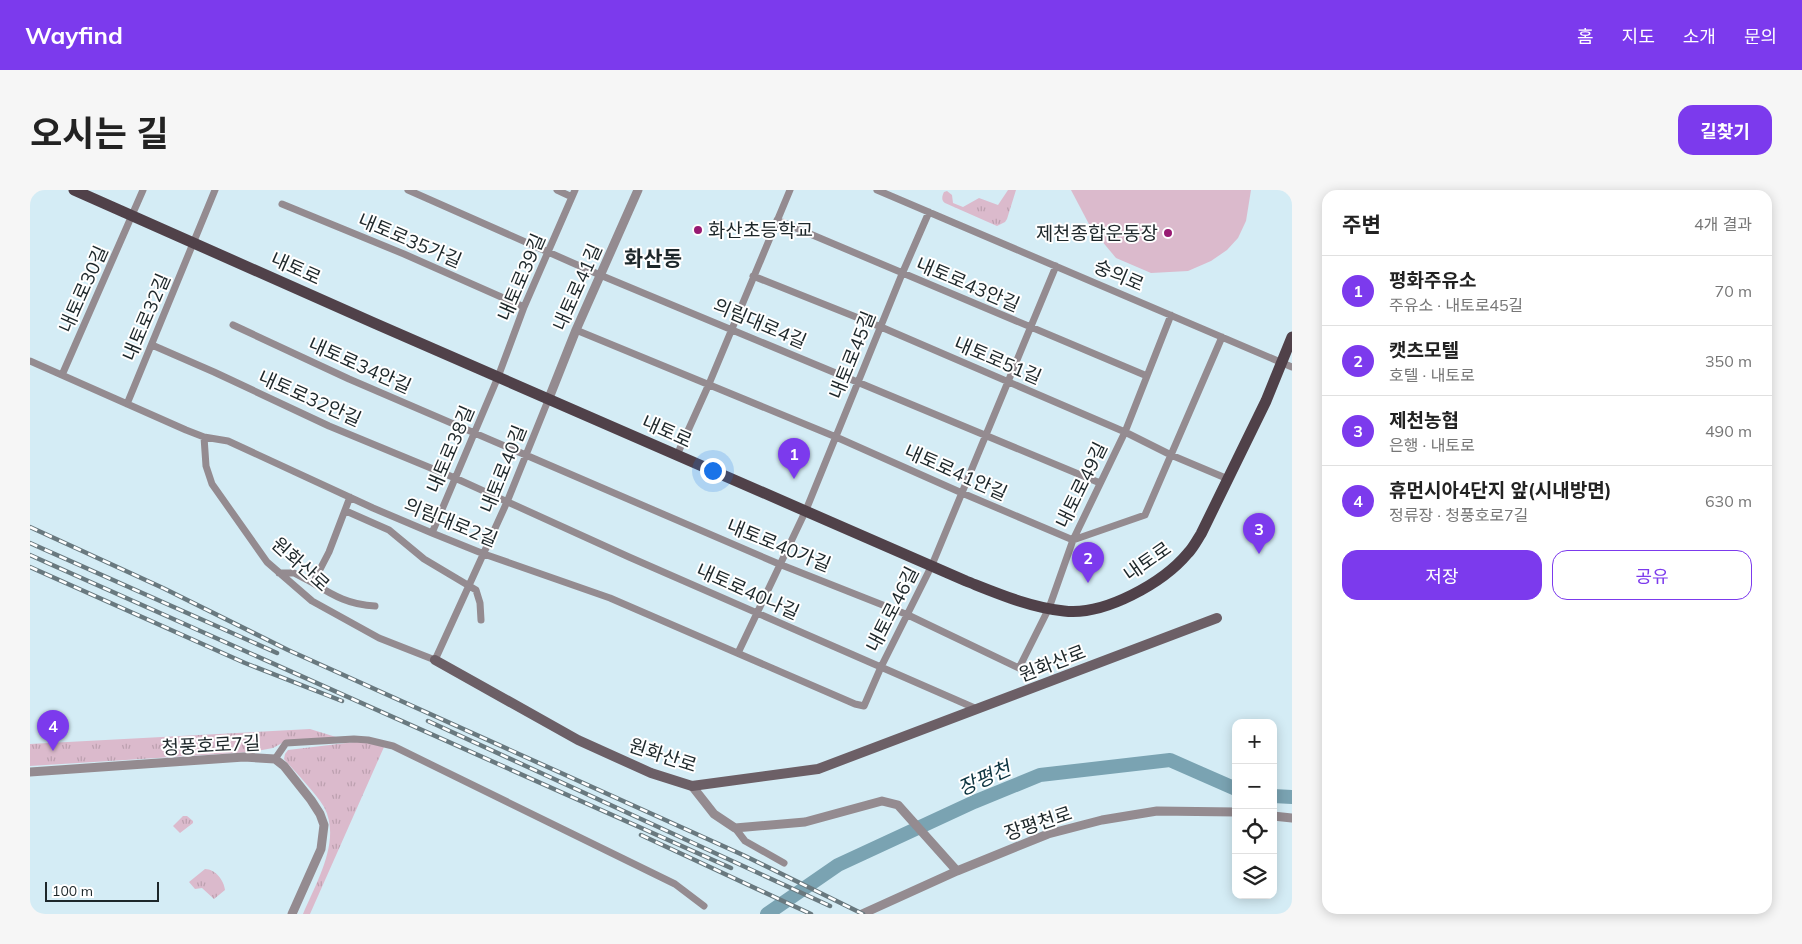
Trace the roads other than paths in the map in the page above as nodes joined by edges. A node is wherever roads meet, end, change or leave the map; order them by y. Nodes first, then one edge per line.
1 (74, 190) edge
2 (143, 190) edge
3 (215, 190) edge
4 (408, 190) edge
5 (557, 190) edge
6 (638, 190) edge
7 (790, 190) edge
8 (877, 190) edge
9 (574, 193) edge
10 (282, 204) dead end
11 (929, 212) junction
12 (133, 216) junction
13 (777, 220) junction
14 (195, 243) junction
15 (548, 252) junction
16 (1056, 266) junction
17 (902, 274) junction
18 (600, 275) junction
19 (753, 276) junction
20 (524, 307) junction
21 (1171, 315) junction
22 (233, 325) dead end
23 (881, 328) junction
24 (1030, 328) junction
25 (732, 329) junction
26 (576, 330) junction
27 (1222, 337) junction
28 (1292, 337) edge
29 (152, 345) junction
30 (30, 361) edge
31 (1287, 364) edge
32 (62, 376) junction
33 (1146, 376) junction
34 (498, 377) junction
35 (1007, 382) junction
36 (859, 383) junction
37 (709, 384) junction
38 (549, 398) junction
39 (127, 404) junction
40 (475, 432) junction
41 (1125, 432) junction
42 (985, 436) junction
43 (204, 437) junction
44 (836, 437) junction
45 (526, 454) junction
46 (1171, 454) junction
47 (677, 455) junction
48 (455, 478) junction
49 (1228, 479) junction
50 (1100, 483) junction
51 (962, 493) junction
52 (350, 497) junction
53 (507, 502) junction
54 (806, 510) junction
55 (346, 511) junction
56 (432, 533) junction
57 (1073, 540) junction
58 (484, 554) junction
59 (779, 564) junction
60 (932, 565) junction
61 (279, 573) junction
62 (313, 582) junction
63 (470, 586) junction
64 (375, 606) dead end
65 (1049, 608) junction
66 (757, 613) junction
67 (908, 615) junction
68 (1217, 618) dead end
69 (481, 620) dead end
70 (738, 653) junction
71 (435, 660) junction
72 (881, 667) junction
73 (1019, 668) joint
74 (864, 706) joint
75 (978, 709) junction
76 (275, 759) junction
77 (30, 772) edge
78 (692, 786) junction
79 (1232, 812) edge
80 (1277, 816) edge
81 (1292, 818) edge
82 (735, 828) junction
83 (784, 863) dead end
84 (957, 871) junction
85 (704, 906) dead end
86 (292, 914) edge
87 (862, 914) edge

1 - 12 main road, 내토로
2 - 12 street, 내토로30길
3 - 14 street, 내토로32길
4 - 15 street, 의림대로4길
5 - 9 street
6 - 18 street, 내토로41길
7 - 13 street
8 - 11 street, 숭의로
9 - 15 street, 내토로39길
10 - 20 street, 내토로35가길
11 - 16 street, 숭의로
11 - 17 street, 내토로45길
12 - 14 main road, 내토로
12 - 32 street, 내토로30길
13 - 17 street, 내토로43안길
13 - 19 street
14 - 29 street, 내토로32길
14 - 34 main road, 내토로
15 - 18 street, 의림대로4길
15 - 20 street, 내토로39길
16 - 21 street, 숭의로
16 - 24 street, 내토로46길
17 - 23 street, 내토로45길
17 - 24 street, 내토로43안길
18 - 25 street, 의림대로4길
18 - 26 street, 내토로41길
19 - 23 street, 내토로51길
19 - 25 street
20 - 34 street, 내토로39길
21 - 27 street, 숭의로
21 - 33 street, 내토로49길
22 - 40 street, 내토로34안길
23 - 35 street, 내토로51길
23 - 36 street, 내토로45길
24 - 33 street, 내토로43안길
24 - 35 street, 내토로46길
25 - 36 street, 의림대로4길
25 - 37 street
26 - 37 street, 내토로41안길
26 - 38 street, 내토로41길
27 - 31 street, 숭의로
27 - 46 street
28 - 31 main road, 내토로
29 - 39 street, 내토로32길
29 - 48 street, 내토로32안길
30 - 32 street, 의림대로2길
31 - 49 main road, 내토로
32 - 39 street, 의림대로2길
33 - 41 street, 내토로49길
34 - 38 main road, 내토로
34 - 40 street, 내토로38길
35 - 41 street, 내토로51길
35 - 42 street, 내토로46길
36 - 42 street, 의림대로4길
36 - 44 street, 내토로45길
37 - 44 street, 내토로41안길
37 - 47 street
38 - 45 street, 내토로40길
38 - 47 main road, 내토로
39 - 43 street, 의림대로2길
40 - 45 street, 내토로34안길
40 - 48 street, 내토로38길
41 - 46 street, 내토로51길
41 - 50 street, 내토로49길
42 - 50 street, 의림대로4길
42 - 51 street, 내토로46길
43 - 52 street, 의림대로2길
43 - 61 street, 원화산로
44 - 51 street, 내토로41안길
44 - 54 street, 내토로45길
45 - 53 street, 내토로40길
45 - 59 street, 내토로40가길
46 - 49 street, 내토로51길
46 - 57 street
47 - 54 main road, 내토로
48 - 53 street, 내토로32안길
48 - 56 street, 내토로38길
49 - 65 main road, 내토로
50 - 57 street, 내토로49길
51 - 57 street, 내토로41안길
51 - 60 street, 내토로46길
52 - 55 street
52 - 56 street, 의림대로2길
53 - 58 street, 내토로40길
53 - 66 street, 내토로40나길
54 - 59 street, 내토로45길
54 - 60 main road, 내토로
55 - 62 street
55 - 63 street
56 - 58 street, 의림대로2길
57 - 65 street, 내토로49길
58 - 63 street, 내토로40길
58 - 70 street, 의림대로2길
59 - 66 street, 내토로45길
59 - 67 street, 내토로40가길
60 - 65 main road, 내토로
60 - 67 street, 내토로46길
61 - 62 street
61 - 71 street, 원화산로
62 - 64 street
63 - 69 street
63 - 71 street, 내토로40길
65 - 73 street, 내토로49길
66 - 70 street, 내토로45길
66 - 72 street, 내토로40나길
67 - 72 street, 내토로46길
67 - 73 street, 내토로40가길
68 - 75 main road, 원화산로
70 - 74 street, 의림대로2길
71 - 78 main road, 원화산로
72 - 74 street, 내토로46길
72 - 75 street, 내토로40나길
75 - 78 main road, 원화산로
76 - 77 street, 청풍호로7길
76 - 85 street
76 - 86 street, 청풍호로7길
78 - 82 street
79 - 84 street, 장평천로
80 - 81 street
82 - 83 street
82 - 84 street
84 - 87 street, 장평천로

